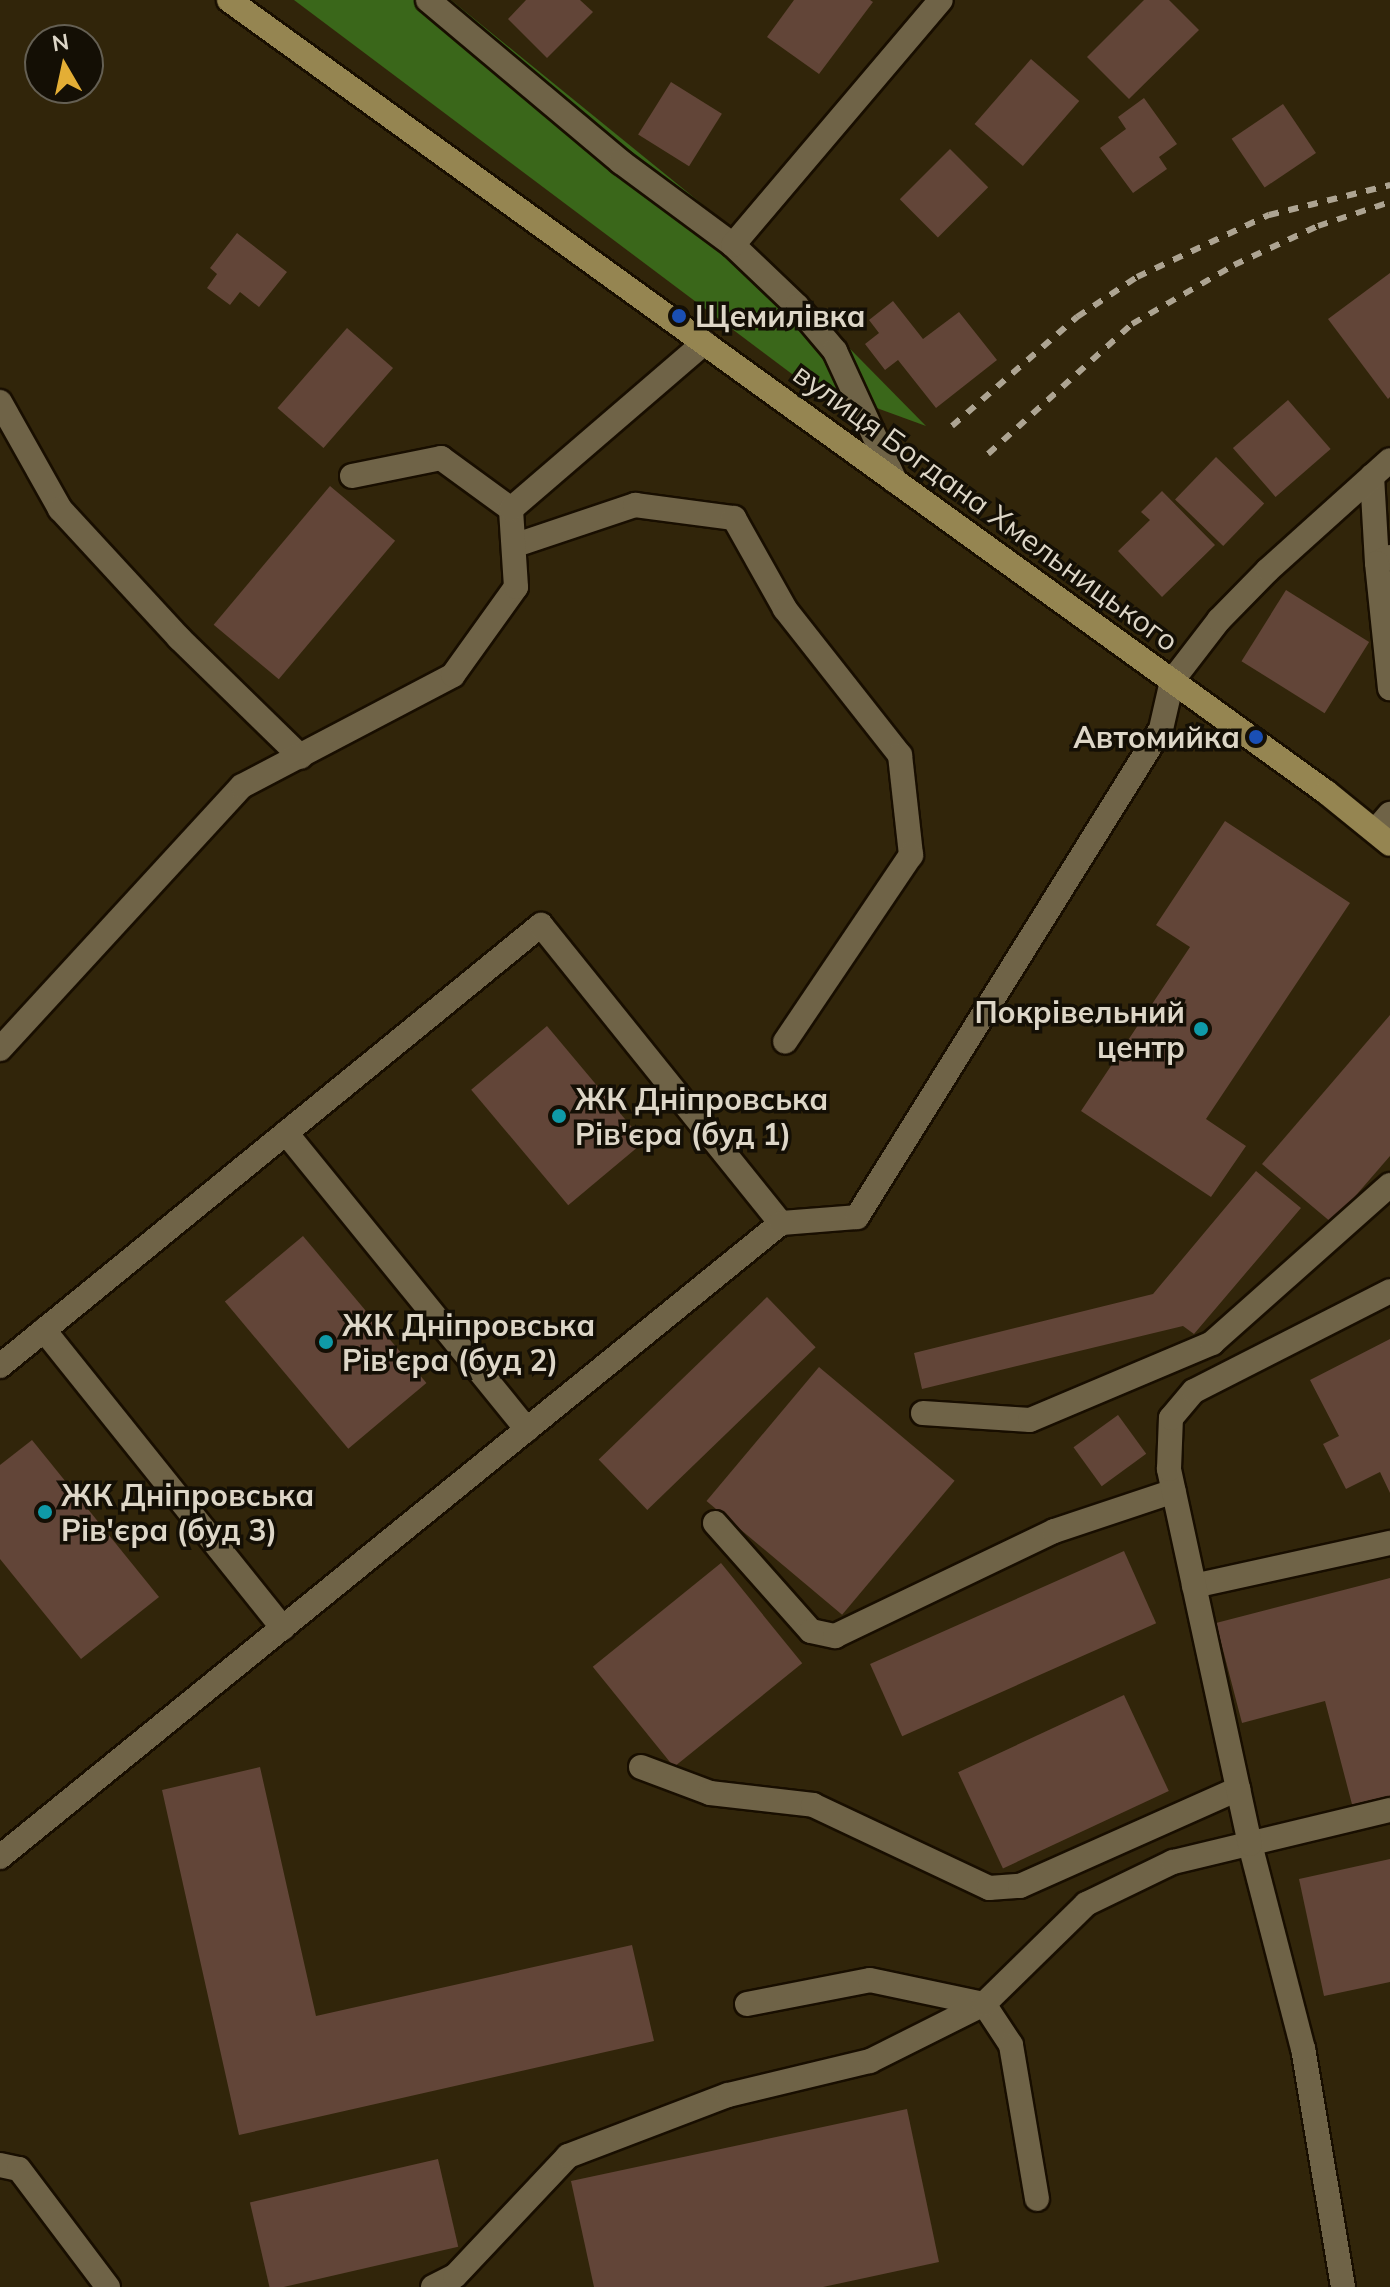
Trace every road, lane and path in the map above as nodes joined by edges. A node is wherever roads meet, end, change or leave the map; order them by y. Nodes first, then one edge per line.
1 (229, 0) edge
2 (941, 0) edge
3 (432, 1) edge
4 (733, 245) junction
5 (704, 343) junction
6 (0, 402) edge
7 (1381, 468) edge
8 (352, 476) dead end
9 (895, 481) junction
10 (511, 509) junction
11 (516, 545) junction
12 (1383, 560) edge
13 (1172, 681) junction
14 (1390, 688) edge
15 (301, 757) junction
16 (1385, 830) edge
17 (785, 1042) dead end
18 (0, 1049) edge
19 (286, 1133) junction
20 (1390, 1185) edge
21 (781, 1223) junction
22 (1390, 1291) edge
23 (44, 1330) junction
24 (0, 1366) edge
25 (923, 1413) dead end
26 (527, 1430) junction
27 (1174, 1491) junction
28 (715, 1523) dead end
29 (1390, 1543) edge
30 (1194, 1586) junction
31 (283, 1628) junction
32 (641, 1767) dead end
33 (1238, 1789) junction
34 (1390, 1810) edge
35 (1250, 1844) junction
36 (0, 1857) edge
37 (747, 2004) dead end
38 (984, 2004) junction
39 (0, 2165) edge
40 (1037, 2199) dead end
41 (108, 2287) edge
42 (433, 2287) edge
43 (1343, 2287) edge

1 - 5 main road, вулиця Богдана Хмельницького
2 - 4 street
3 - 4 street
4 - 9 street
5 - 9 main road, вулиця Богдана Хмельницького
5 - 10 street
6 - 15 street
7 - 12 street
7 - 13 street
8 - 10 street
9 - 13 main road, вулиця Богдана Хмельницького
10 - 11 street
11 - 15 street
11 - 17 street
12 - 14 street
13 - 16 main road, вулиця Богдана Хмельницького
13 - 21 street
15 - 18 street
19 - 21 street
19 - 23 street
19 - 26 street
20 - 25 street
21 - 26 street
22 - 27 street
23 - 24 street
23 - 31 street
26 - 31 street
27 - 28 street
27 - 30 street
29 - 30 street
30 - 33 street
31 - 36 street
32 - 33 street
33 - 35 street
34 - 35 street
35 - 38 street
35 - 43 street
37 - 38 street
38 - 40 street
38 - 42 street
39 - 41 street

